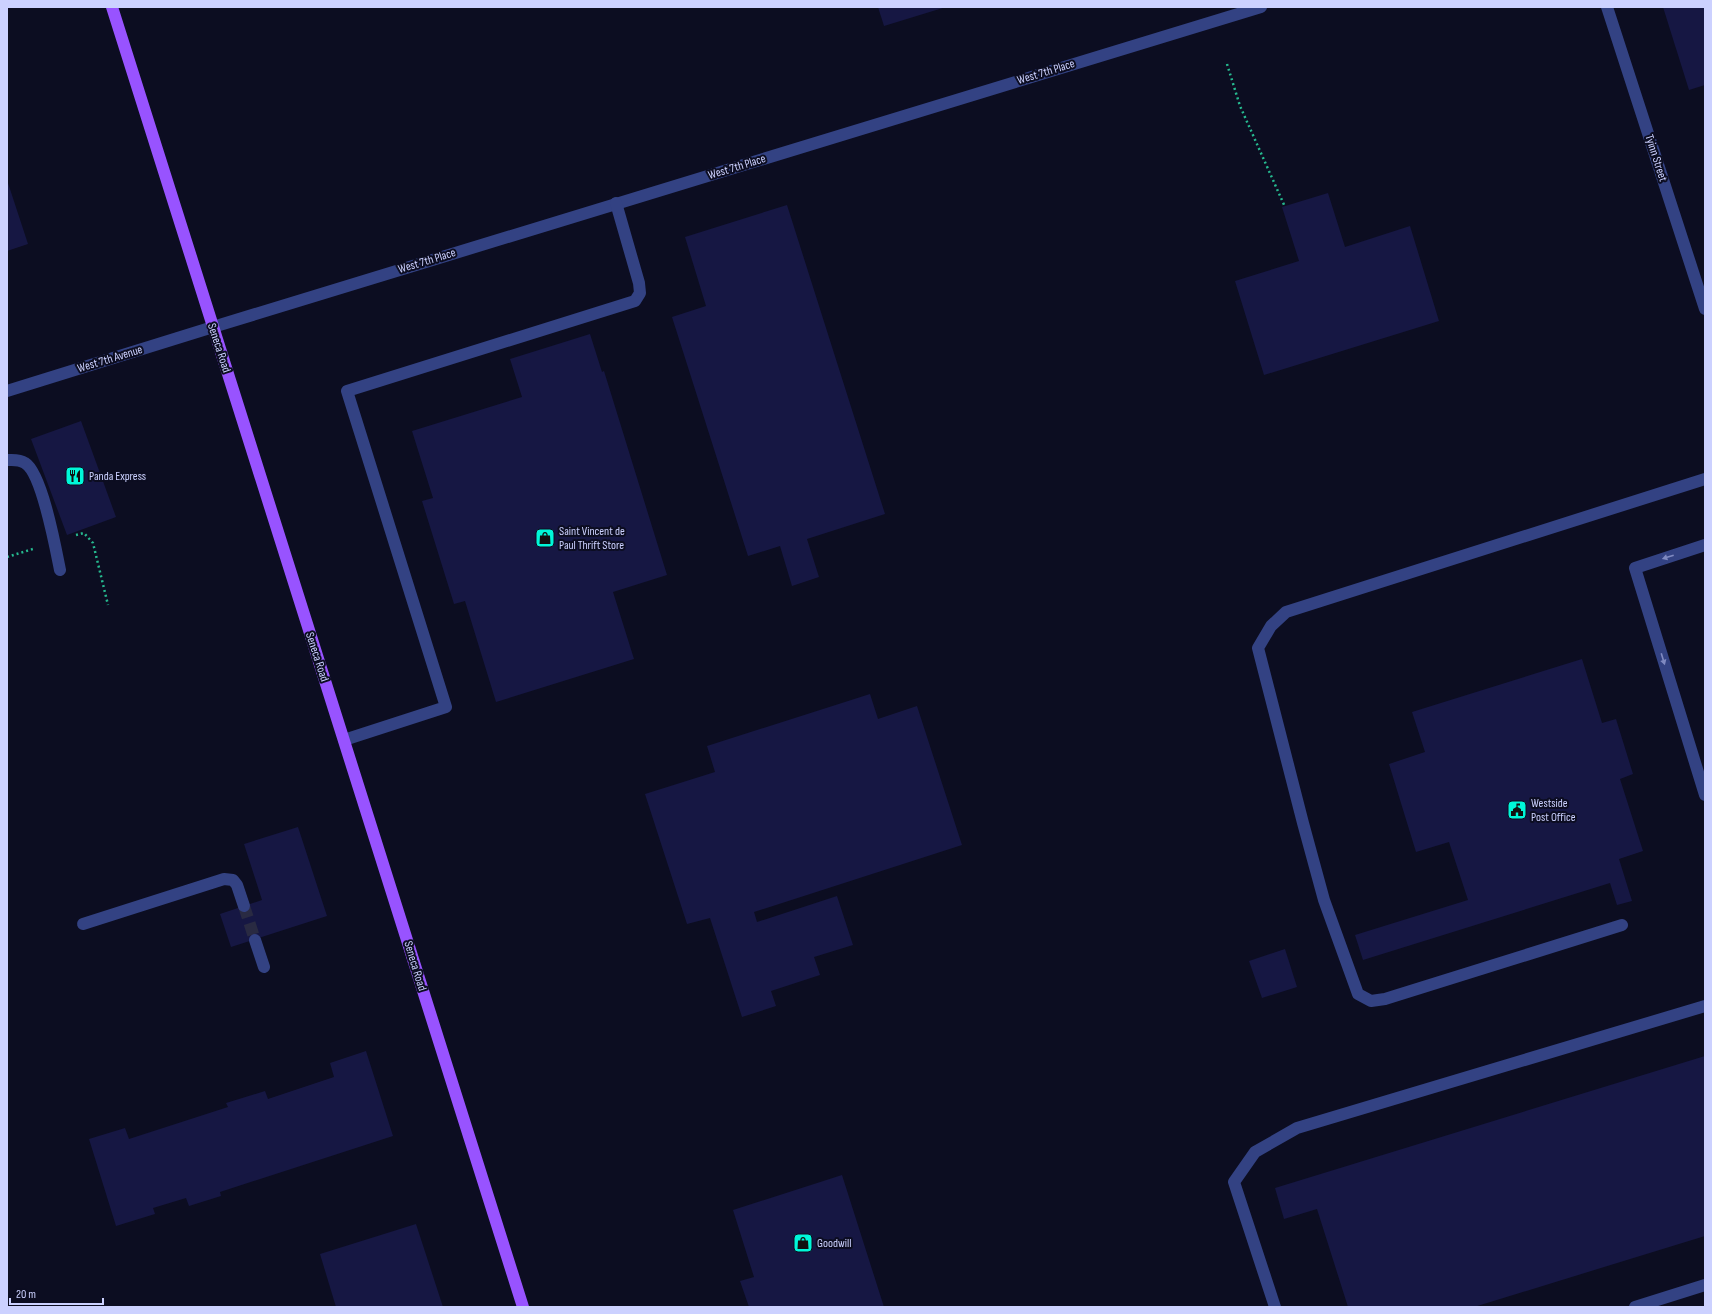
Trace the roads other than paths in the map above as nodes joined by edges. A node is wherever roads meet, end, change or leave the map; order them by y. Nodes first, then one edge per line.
1 (112, 7) edge
2 (1261, 7) edge
3 (1606, 7) edge
4 (1230, 11) edge
5 (616, 203) junction
6 (1705, 309) edge
7 (213, 327) junction
8 (7, 391) edge
9 (7, 460) edge
10 (1705, 479) edge
11 (1705, 545) edge
12 (60, 570) dead end
13 (344, 740) junction
14 (1705, 795) edge
15 (244, 906) tunnel mouth
16 (83, 924) dead end
17 (1622, 925) dead end
18 (255, 940) tunnel mouth
19 (264, 967) dead end
20 (1705, 1006) edge
21 (1705, 1285) edge
22 (523, 1307) edge
23 (1275, 1307) edge
24 (1635, 1307) edge

1 - 7 main road, Seneca Road
2 - 4 street, West 7th Place
3 - 6 street, Tyinn Street
4 - 5 street, West 7th Place
5 - 7 street, West 7th Place
5 - 13 street
7 - 8 street, West 7th Avenue
7 - 13 main road, Seneca Road
9 - 12 street
10 - 17 street
11 -> 14 street
13 - 22 main road, Seneca Road
15 - 16 street
18 - 19 street
20 - 23 street
21 - 24 street

